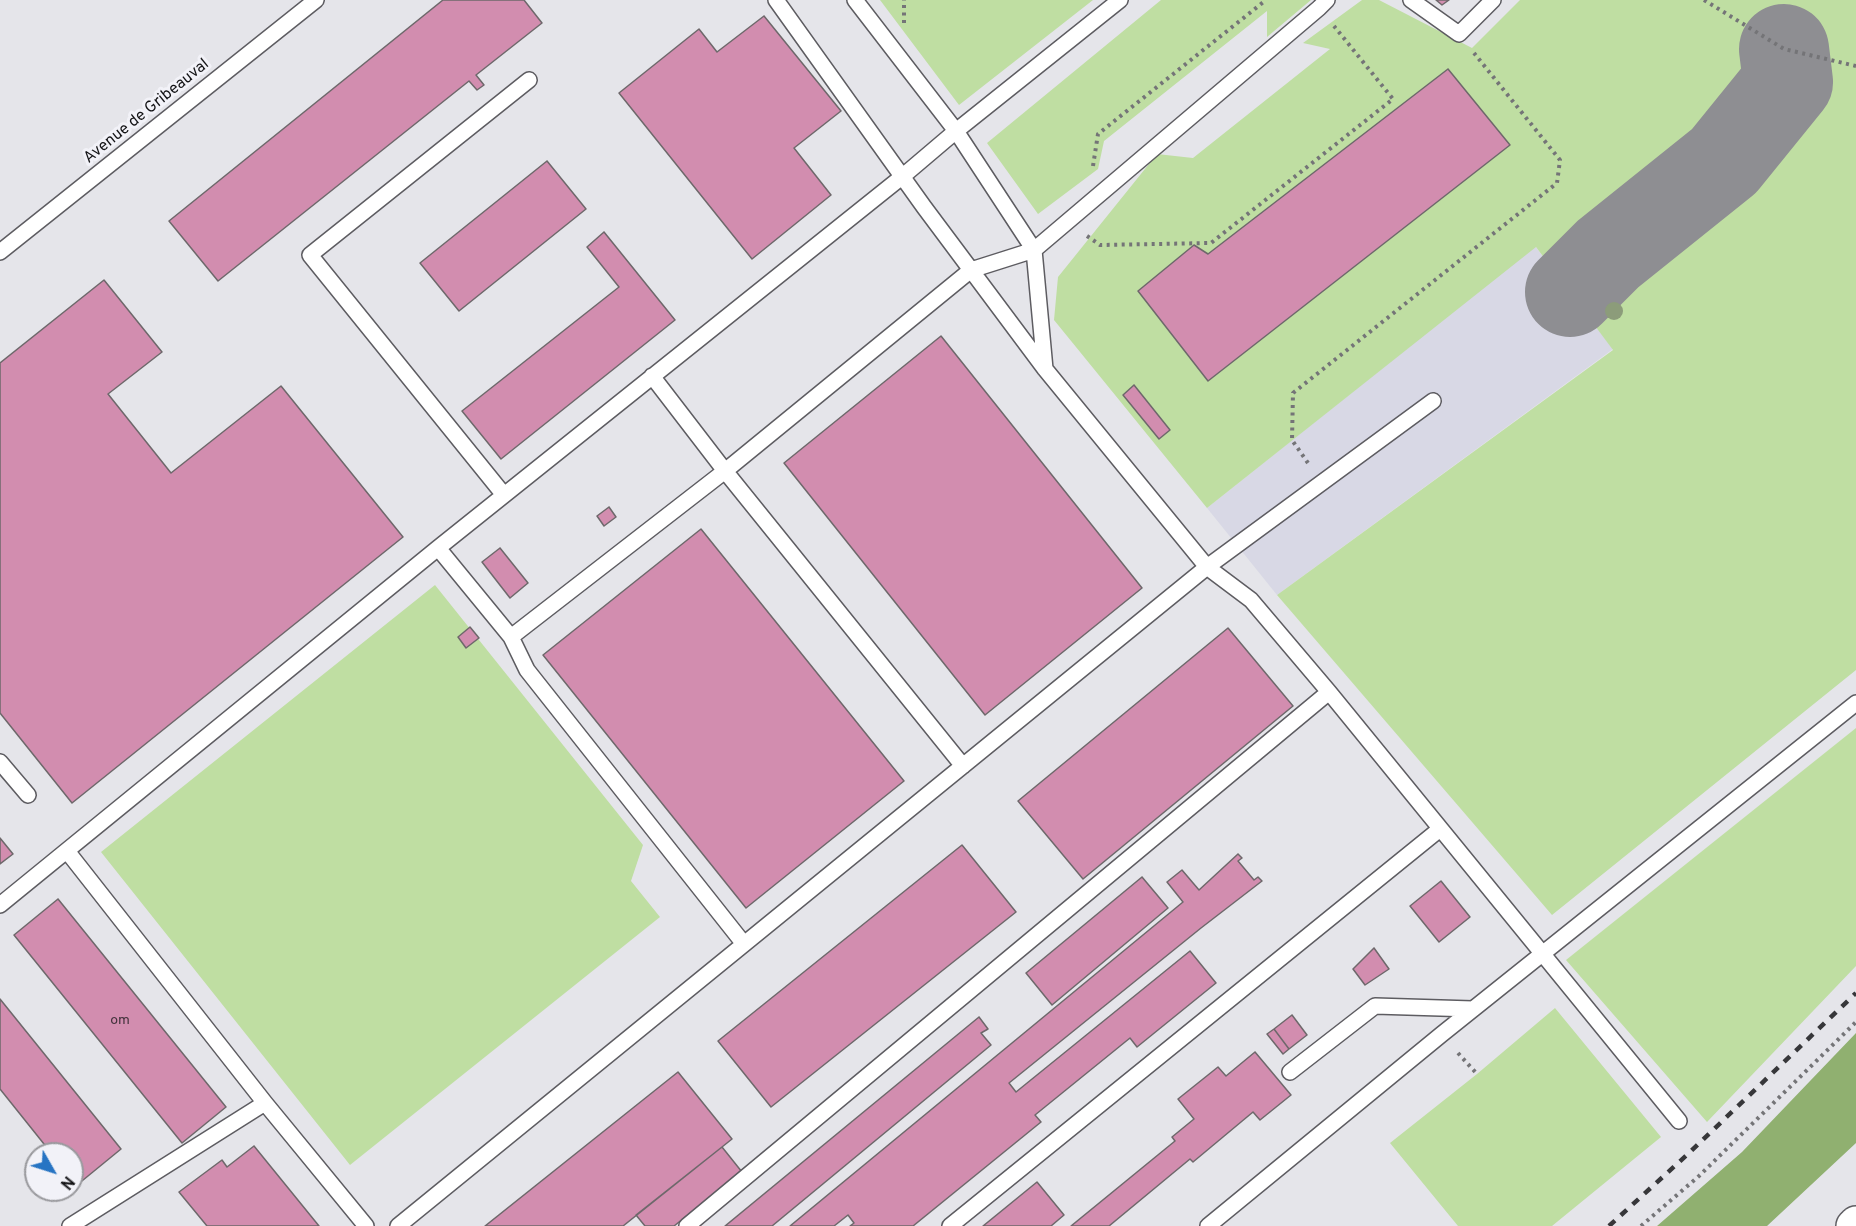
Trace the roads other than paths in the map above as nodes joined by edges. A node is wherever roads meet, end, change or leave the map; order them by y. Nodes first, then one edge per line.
1 (316, 0) edge
2 (776, 0) edge
3 (855, 0) edge
4 (1120, 0) edge
5 (1411, 0) edge
6 (1493, 0) edge
7 (1323, 4) edge
8 (529, 80) dead end
9 (956, 130) junction
10 (903, 176) junction
11 (1034, 250) junction
12 (0, 252) edge
13 (971, 270) junction
14 (1045, 369) junction
15 (652, 376) junction
16 (1433, 401) dead end
17 (725, 471) junction
18 (504, 495) junction
19 (438, 548) junction
20 (1207, 567) junction
21 (511, 637) junction
22 (1329, 692) junction
23 (1856, 703) edge
24 (0, 762) edge
25 (963, 766) junction
26 (28, 795) dead end
27 (1440, 830) junction
28 (68, 850) junction
29 (0, 905) edge
30 (744, 944) junction
31 (1542, 953) junction
32 (1473, 1009) junction
33 (1290, 1072) dead end
34 (265, 1103) junction
35 (1679, 1121) dead end
36 (70, 1226) edge
37 (366, 1226) edge
38 (398, 1226) edge
39 (687, 1226) edge
40 (950, 1226) edge
41 (1208, 1226) edge

1 - 12 lane, Avenue de Gribeauval
2 - 10 lane
3 - 9 lane
4 - 9 lane
5 - 6 lane
7 - 11 lane
8 - 18 lane
9 - 10 lane
9 - 11 lane
10 - 13 lane
10 - 15 lane
11 - 13 lane
11 - 14 lane
13 - 14 lane
13 - 17 lane
14 - 20 lane
15 - 17 lane
15 - 18 lane
16 - 20 lane
17 - 21 lane
17 - 25 lane
18 - 19 lane
19 - 21 lane
19 - 28 lane
20 - 22 lane
20 - 25 lane
21 - 30 lane
22 - 27 lane
22 - 39 lane
23 - 31 lane
24 - 26 lane
25 - 30 lane
27 - 31 lane
27 - 40 lane
28 - 29 lane
28 - 34 lane
30 - 38 lane
31 - 32 lane
31 - 35 lane
32 - 33 lane
32 - 41 lane
34 - 36 lane
34 - 37 lane

